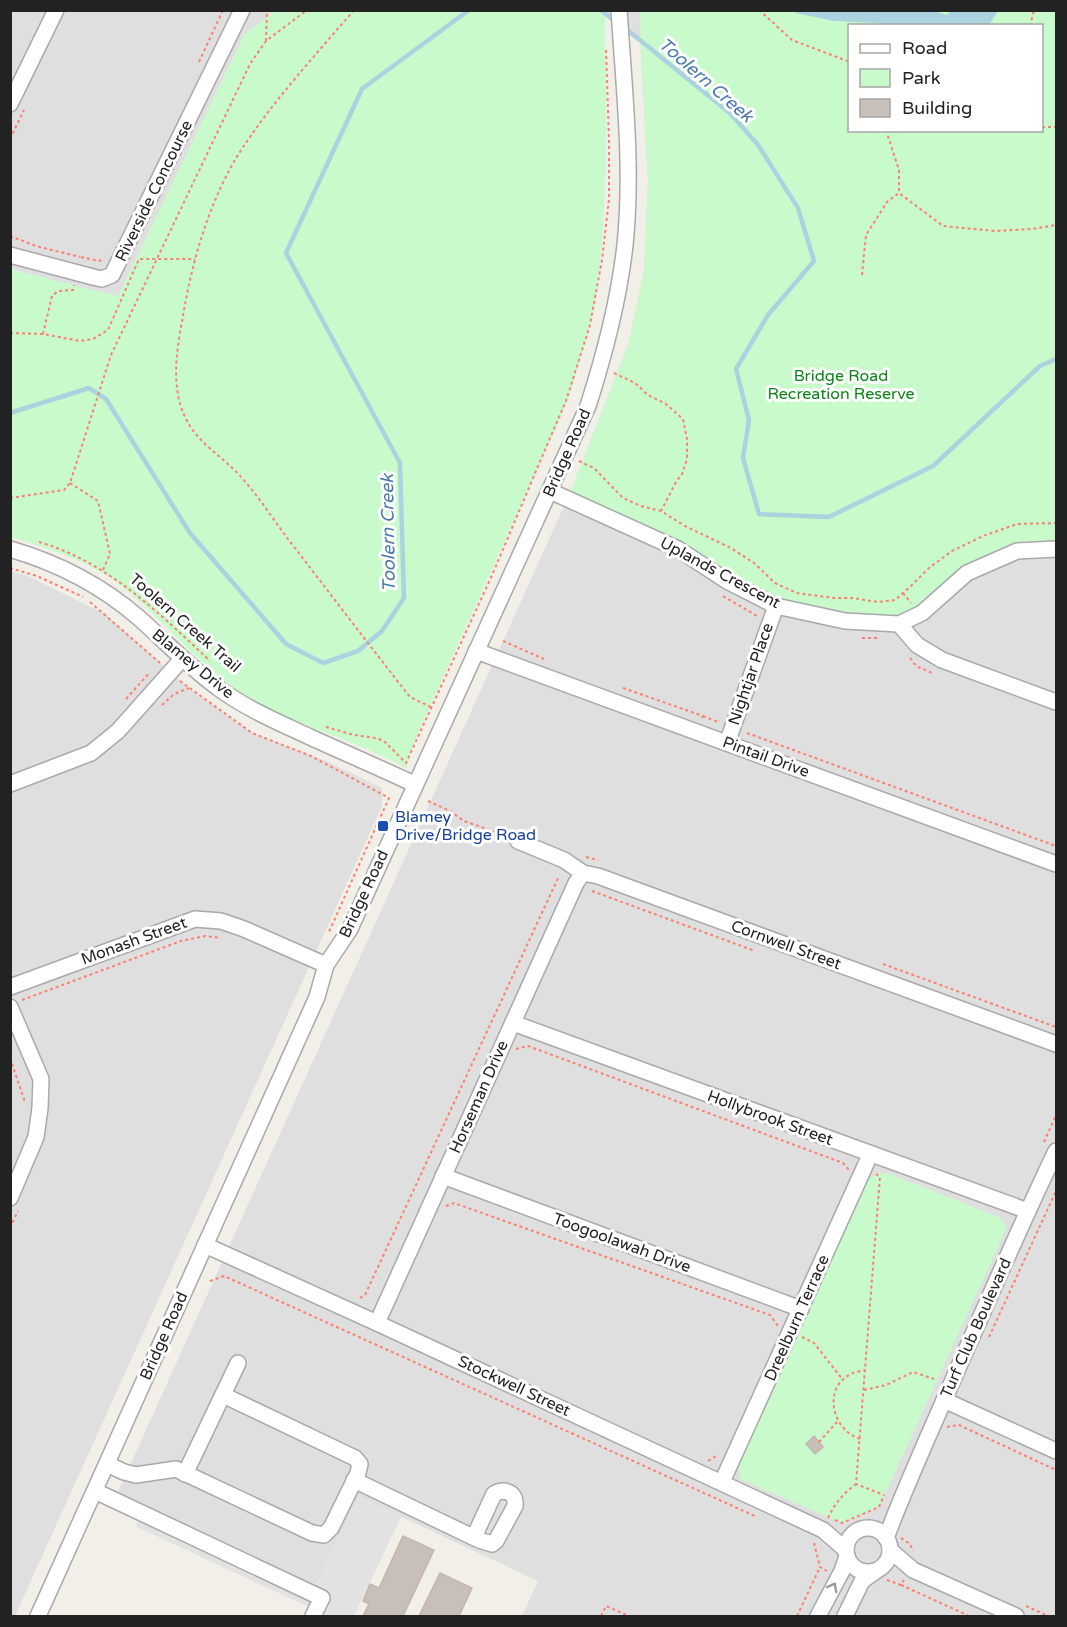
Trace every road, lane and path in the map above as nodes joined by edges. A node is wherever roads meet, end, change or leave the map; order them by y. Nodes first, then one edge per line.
1 (56, 10) edge
2 (242, 10) edge
3 (267, 10) edge
4 (307, 10) edge
5 (354, 10) edge
6 (620, 10) edge
7 (759, 10) edge
8 (266, 41) junction
9 (606, 46) dead end
10 (848, 62) edge
11 (10, 105) edge
12 (887, 132) edge
13 (899, 193) junction
14 (1056, 225) edge
15 (10, 255) edge
16 (155, 260) junction
17 (195, 260) junction
18 (77, 274) junction
19 (862, 275) dead end
20 (10, 333) edge
21 (43, 334) junction
22 (614, 373) dead end
23 (566, 454) junction
24 (70, 483) junction
25 (550, 491) junction
26 (10, 498) edge
27 (661, 511) junction
28 (1056, 523) edge
29 (37, 542) dead end
30 (10, 549) edge
31 (1056, 549) edge
32 (102, 571) junction
33 (722, 595) dead end
34 (773, 613) junction
35 (899, 624) junction
36 (476, 651) junction
37 (182, 659) junction
38 (159, 662) dead end
39 (211, 663) dead end
40 (124, 701) dead end
41 (1056, 702) edge
42 (433, 708) junction
43 (722, 711) dead end
44 (703, 716) dead end
45 (319, 725) dead end
46 (747, 733) dead end
47 (727, 743) junction
48 (10, 784) edge
49 (414, 784) junction
50 (389, 798) dead end
51 (428, 801) dead end
52 (518, 841) joint
53 (1056, 846) edge
54 (604, 862) dead end
55 (568, 863) junction
56 (1056, 864) edge
57 (582, 873) junction
58 (223, 938) dead end
59 (326, 939) dead end
60 (880, 963) dead end
61 (326, 965) junction
62 (10, 987) edge
63 (15, 1004) edge
64 (513, 1023) junction
65 (1056, 1027) edge
66 (1056, 1044) edge
67 (513, 1050) dead end
68 (10, 1058) edge
69 (26, 1105) dead end
70 (1056, 1151) edge
71 (868, 1160) junction
72 (847, 1167) junction
73 (850, 1171) dead end
74 (449, 1179) junction
75 (1056, 1191) edge
76 (10, 1198) edge
77 (1028, 1211) junction
78 (205, 1245) junction
79 (210, 1281) dead end
80 (358, 1300) dead end
81 (801, 1309) junction
82 (377, 1323) junction
83 (791, 1331) junction
84 (989, 1336) dead end
85 (238, 1363) dead end
86 (865, 1370) junction
87 (843, 1380) junction
88 (951, 1385) junction
89 (864, 1390) junction
90 (223, 1395) junction
91 (950, 1403) junction
92 (837, 1422) junction
93 (860, 1439) junction
94 (819, 1442) dead end
95 (1056, 1451) edge
96 (718, 1455) dead end
97 (708, 1461) dead end
98 (107, 1464) junction
99 (1056, 1470) edge
100 (185, 1474) junction
101 (354, 1480) junction
102 (722, 1482) junction
103 (856, 1484) junction
104 (95, 1491) junction
105 (899, 1504) junction
106 (759, 1518) dead end
107 (864, 1529) junction
108 (818, 1536) junction
109 (474, 1537) dead end
110 (892, 1541) junction
111 (846, 1553) junction
112 (820, 1567) junction
113 (879, 1569) junction
114 (910, 1569) junction
115 (838, 1576) junction
116 (901, 1586) junction
117 (859, 1588) junction
118 (38, 1617) edge
119 (313, 1617) edge
120 (601, 1617) edge
121 (629, 1617) edge
122 (797, 1617) edge
123 (818, 1617) edge
124 (845, 1617) edge
125 (969, 1617) edge
126 (1016, 1617) edge

1 - 11 street
2 - 18 street, Riverside Concourse
3 - 8 path
4 - 8 path
5 - 17 path
6 - 23 street, Bridge Road
7 - 10 path
8 - 16 path
9 - 42 path
12 - 13 path
13 - 14 path
13 - 19 path
15 - 18 street, Riverside Concourse
16 - 17 path
16 - 21 path
16 - 24 path
17 - 42 path
18 - 21 path
20 - 21 path
22 - 27 path
23 - 25 street, Bridge Road
23 - 27 path
24 - 26 path
24 - 32 path
25 - 34 street, Uplands Crescent
25 - 36 street, Bridge Road
27 - 28 path
29 - 32 path, Toolern Creek Trail
30 - 37 street, Blamey Drive
31 - 35 street
32 - 39 path, Toolern Creek Trail
33 - 34 path
34 - 35 street, Uplands Crescent
34 - 47 street, Nightjar Place
35 - 41 street
36 - 47 street, Pintail Drive
36 - 49 street, Bridge Road
37 - 48 street
37 - 49 street, Blamey Drive
38 - 40 path
42 - 45 path
43 - 44 path
46 - 53 path
47 - 56 street, Pintail Drive
49 - 61 street, Bridge Road
50 - 59 path
51 - 52 path
52 - 55 street, Cornwell Street
54 - 55 path
55 - 57 street, Cornwell Street
55 - 80 path
57 - 64 street, Horseman Drive
57 - 66 street, Cornwell Street
58 - 63 path
60 - 65 path
61 - 62 street, Monash Street
61 - 78 street, Bridge Road
63 - 76 street
64 - 71 street, Hollybrook Street
64 - 74 street, Horseman Drive
67 - 72 path
68 - 69 path
70 - 77 street, Turf Club Boulevard
71 - 72 path
71 - 77 street, Hollybrook Street
71 - 81 street, Dreelburn Terrace
71 - 86 path
72 - 73 path
74 - 81 street, Toogoolawah Drive
74 - 82 street, Horseman Drive
74 - 83 path
75 - 84 path
77 - 88 street, Turf Club Boulevard
78 - 82 street, Stockwell Street
78 - 98 street, Bridge Road
79 - 106 path
81 - 83 street, Dreelburn Terrace
82 - 102 street, Stockwell Street
83 - 87 path
83 - 102 street, Dreelburn Terrace
85 - 90 street
86 - 87 path
86 - 89 path
87 - 92 path
88 - 89 path
88 - 91 street, Turf Club Boulevard
89 - 93 path
90 - 100 street
90 - 101 street
91 - 95 street
91 - 99 path
91 - 105 street, Turf Club Boulevard
92 - 93 path
92 - 94 path
93 - 103 path
96 - 97 path
98 - 100 street
98 - 104 street, Bridge Road
100 - 101 street
101 - 109 street
102 - 108 street, Stockwell Street
103 - 105 path
103 - 108 path
104 - 118 street, Bridge Road
104 - 119 street
105 - 107 street, Turf Club Boulevard
105 - 110 street, Turf Club Boulevard
107 - 108 street, Stockwell Street
107 - 110 street
107 - 111 street
108 - 111 street, Stockwell Street
108 - 112 path
110 - 113 street
110 - 114 street
110 - 114 path
111 - 113 street
111 - 115 street
112 - 115 path
112 - 122 path
113 - 114 street
113 - 117 street
114 - 116 path
114 - 126 street
123 -> 115 street
116 - 117 path
116 - 125 path
117 - 124 street
120 - 121 path

